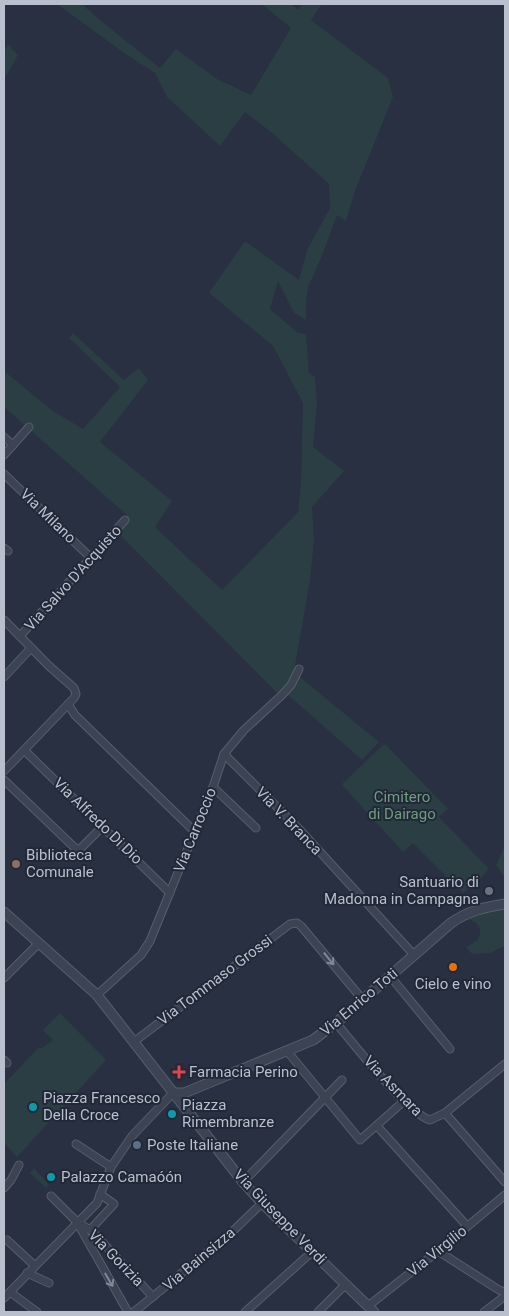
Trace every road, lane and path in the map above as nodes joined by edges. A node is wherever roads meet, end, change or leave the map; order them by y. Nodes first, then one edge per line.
1 (29, 427) dead end
2 (4, 437) edge
3 (12, 445) junction
4 (4, 455) edge
5 (4, 474) edge
6 (125, 520) dead end
7 (91, 558) junction
8 (4, 620) edge
9 (20, 636) junction
10 (31, 648) junction
11 (299, 669) dead end
12 (4, 676) edge
13 (68, 704) junction
14 (24, 750) junction
15 (224, 754) junction
16 (5, 768) edge
17 (4, 780) edge
18 (213, 787) junction
19 (103, 826) junction
20 (256, 828) dead end
21 (195, 832) junction
22 (170, 893) junction
23 (505, 904) edge
24 (4, 912) edge
25 (39, 943) junction
26 (414, 955) junction
27 (390, 976) junction
28 (4, 978) edge
29 (97, 995) junction
30 (363, 1000) junction
31 (336, 1023) junction
32 (135, 1041) junction
33 (450, 1049) dead end
34 (287, 1052) junction
35 (505, 1064) edge
36 (342, 1080) dead end
37 (173, 1093) junction
38 (325, 1098) junction
39 (404, 1101) junction
40 (445, 1113) junction
41 (377, 1126) junction
42 (76, 1144) dead end
43 (19, 1165) dead end
44 (111, 1167) junction
45 (244, 1182) junction
46 (505, 1182) edge
47 (4, 1188) edge
48 (100, 1194) junction
49 (505, 1195) edge
50 (51, 1196) dead end
51 (262, 1203) junction
52 (77, 1222) junction
53 (467, 1226) junction
54 (90, 1230) junction
55 (7, 1240) dead end
56 (438, 1251) junction
57 (313, 1252) junction
58 (34, 1265) junction
59 (27, 1273) junction
60 (49, 1283) dead end
61 (346, 1284) junction
62 (6, 1294) edge
63 (505, 1294) edge
64 (153, 1297) junction
65 (371, 1309) edge
66 (37, 1312) edge
67 (128, 1312) edge
68 (134, 1312) edge
69 (245, 1312) edge
70 (318, 1312) edge
71 (484, 1312) edge

1 - 3 street
2 - 3 street
3 - 4 street
5 - 7 street, Via Milano
6 - 7 street, Via Salvo D'Acquisto
7 - 9 street, Via Salvo D'Acquisto
8 - 9 street
9 - 10 street
10 - 12 street
10 - 13 street
11 - 15 street, Via Carroccio
13 - 14 street
13 - 21 street
14 - 16 street
14 - 19 street, Via Alfredo Di Dio
15 - 18 street, Via Carroccio
15 - 26 street, Via V. Branca
17 - 19 street
18 - 20 street
18 - 21 street, Via Carroccio
19 - 22 street, Via Alfredo Di Dio
21 - 22 street, Via Carroccio
22 - 29 street, Via Carroccio
23 - 26 street, Via Enrico Toti
24 - 25 street, Via Giuseppe Verdi
25 - 28 street
25 - 29 street, Via Giuseppe Verdi
26 - 27 street, Via Enrico Toti
27 - 30 street, Via Enrico Toti
27 - 33 street
29 - 32 street, Via Giuseppe Verdi
30 - 31 street, Via Enrico Toti
32 -> 30 street, Via Tommaso Grossi
31 - 34 street, Via Enrico Toti
31 - 39 street, Via Asmara
32 - 37 street, Via Giuseppe Verdi
34 - 37 street, Via Enrico Toti
34 - 38 street
35 - 40 street, Via Asmara
36 - 38 street
37 - 44 street
37 - 45 street, Via Giuseppe Verdi
38 - 41 street
38 - 45 street
39 - 40 street, Via Asmara
39 - 41 street
40 - 46 street
41 - 53 street
42 - 44 street
43 - 47 street
44 - 48 street
45 - 51 street, Via Giuseppe Verdi
48 - 52 street
48 - 54 street
49 - 53 street, Via Virgilio
50 - 52 street
51 - 57 street, Via Giuseppe Verdi
51 - 64 street, Via Bainsizza
52 - 54 street, Via Gorizia
52 - 58 street
52 -> 67 street
53 - 56 street, Via Virgilio
54 - 64 street, Via Gorizia
55 - 58 street
56 - 63 street
56 - 65 street, Via Virgilio
57 - 61 street, Via Giuseppe Verdi
57 - 69 street
58 - 59 street
59 - 60 street
59 - 62 street
61 - 65 street, Via Giuseppe Verdi
61 - 70 street
62 - 66 street
63 - 71 street
64 - 68 street, Via Bainsizza

